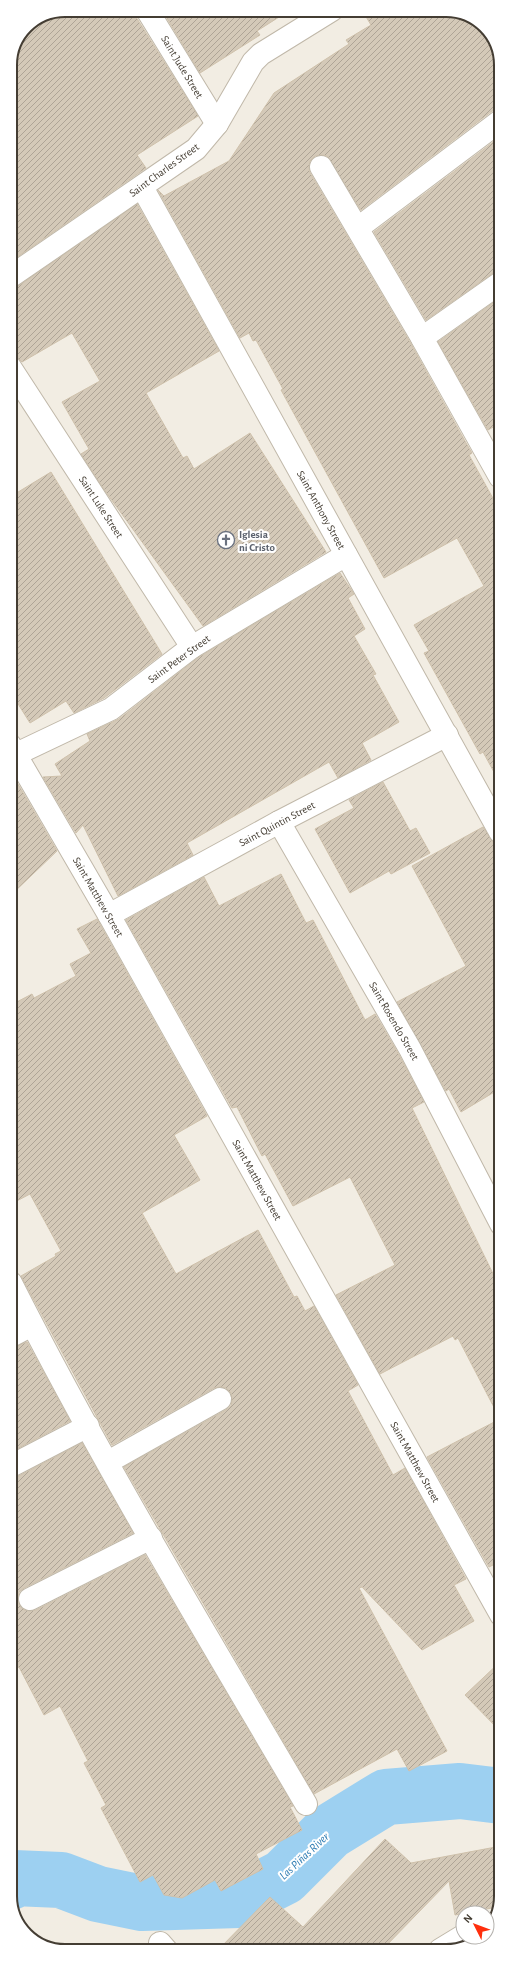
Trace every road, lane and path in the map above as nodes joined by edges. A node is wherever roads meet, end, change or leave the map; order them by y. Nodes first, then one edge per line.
1 (151, 17) edge
2 (321, 17) edge
3 (217, 124) junction
4 (494, 126) edge
5 (321, 167) dead end
6 (142, 187) junction
7 (358, 228) junction
8 (17, 273) edge
9 (494, 287) edge
10 (422, 338) junction
11 (17, 378) edge
12 (494, 466) edge
13 (346, 555) junction
14 (192, 647) junction
15 (447, 736) junction
16 (17, 750) edge
17 (17, 760) edge
18 (494, 821) edge
19 (279, 822) junction
20 (109, 915) junction
21 (494, 1211) edge
22 (17, 1295) edge
23 (32, 1325) junction
24 (17, 1333) edge
25 (220, 1399) dead end
26 (88, 1426) junction
27 (108, 1462) junction
28 (17, 1463) edge
29 (151, 1538) junction
30 (30, 1599) dead end
31 (494, 1602) edge
32 (306, 1804) dead end

1 - 3 street, Saint Jude Street
2 - 3 street, Saint Charles Street
3 - 6 street, Saint Charles Street
4 - 7 street
5 - 7 street
6 - 8 street, Saint Charles Street
6 - 13 street, Saint Anthony Street
7 - 10 street
9 - 10 street
10 - 12 street
11 - 14 street, Saint Luke Street
13 - 14 street, Saint Peter Street
13 - 15 street, Saint Anthony Street
14 - 16 street, Saint Peter Street
15 - 18 street, Saint Anthony Street
15 - 19 street, Saint Quintin Street
17 - 20 street, Saint Matthew Street
19 - 20 street, Saint Quintin Street
19 - 21 street, Saint Rosendo Street
20 - 31 street, Saint Matthew Street
22 - 23 street
23 - 24 street
23 - 26 street
25 - 27 street
26 - 27 street
26 - 28 street
27 - 29 street
29 - 30 street
29 - 32 street

